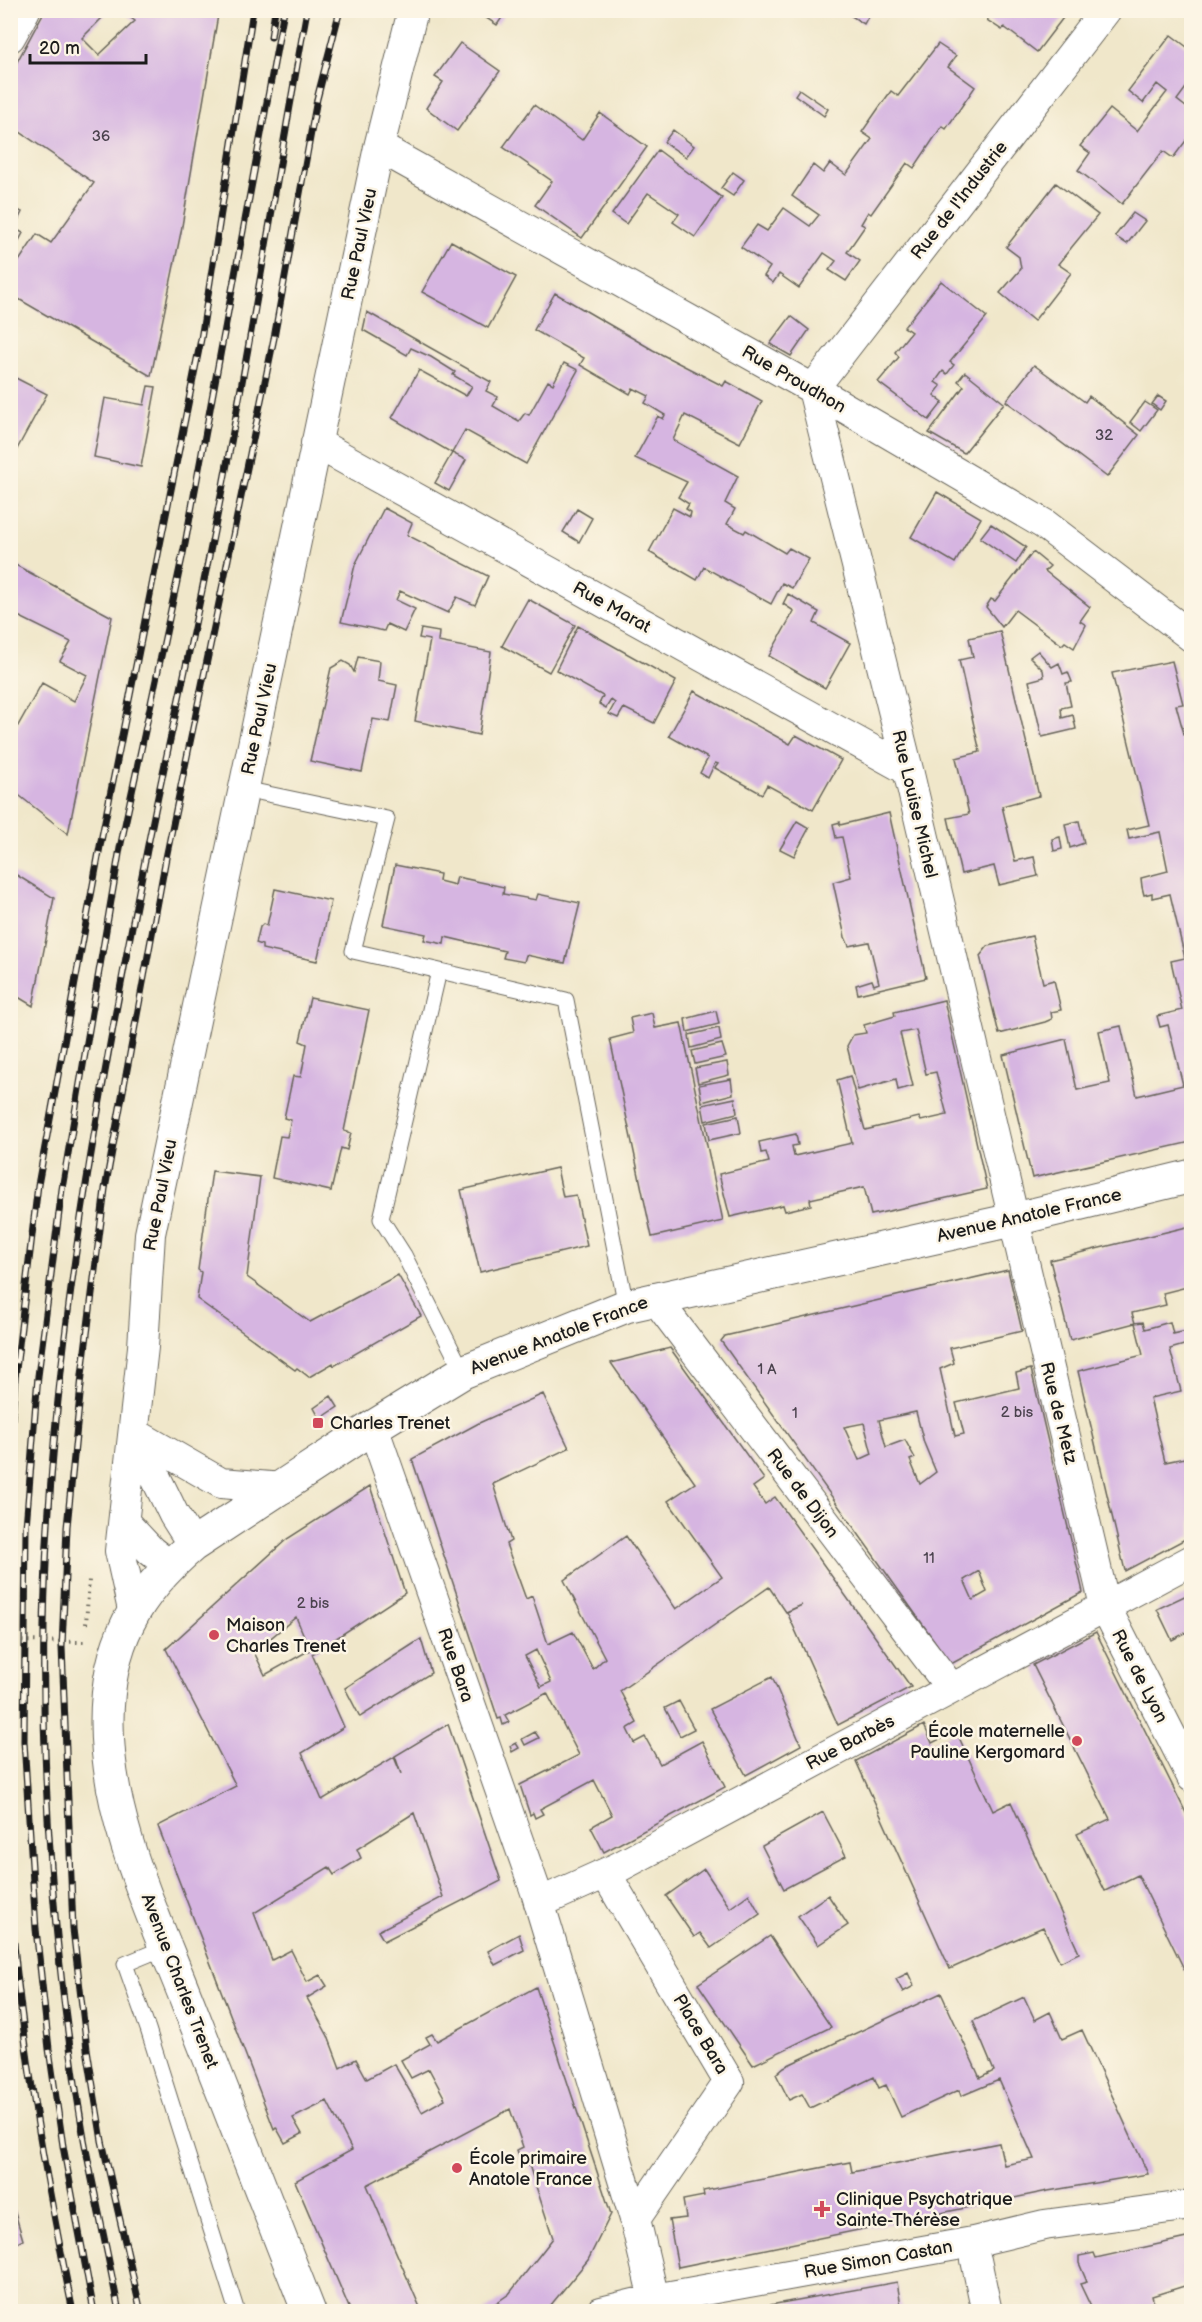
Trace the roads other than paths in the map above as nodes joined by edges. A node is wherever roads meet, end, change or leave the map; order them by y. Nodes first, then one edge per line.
1 (25, 10) edge
2 (414, 10) edge
3 (1106, 10) edge
4 (10, 37) edge
5 (379, 147) junction
6 (813, 389) junction
7 (316, 443) junction
8 (1191, 637) edge
9 (908, 771) junction
10 (244, 789) junction
11 (439, 971) junction
12 (1191, 1176) edge
13 (1012, 1220) junction
14 (641, 1302) junction
15 (463, 1372) junction
16 (373, 1427) junction
17 (134, 1433) junction
18 (283, 1488) junction
19 (124, 1522) junction
20 (181, 1555) junction
21 (1191, 1560) edge
22 (1105, 1606) junction
23 (127, 1624) junction
24 (951, 1688) junction
25 (1191, 1777) edge
26 (606, 1874) junction
27 (539, 1903) junction
28 (166, 1947) junction
29 (1191, 2205) edge
30 (634, 2219) junction
31 (976, 2260) dead end
32 (654, 2299) junction
33 (237, 2312) edge
34 (309, 2312) edge
35 (602, 2312) edge
36 (987, 2312) edge

1 - 4 street
2 - 5 street, Rue Paul Vieu
3 - 6 street, Rue de l'Industrie
5 - 6 street, Rue Proudhon
5 - 7 street, Rue Paul Vieu
6 - 8 street, Rue Proudhon
6 - 9 street, Rue Louise Michel
7 - 9 street, Rue Marat
7 - 10 street, Rue Paul Vieu
9 - 13 street, Rue Louise Michel
10 - 11 lane
10 - 17 street, Rue Paul Vieu
11 - 14 lane
11 - 15 lane
12 - 13 main road, Avenue Anatole France
13 - 14 main road, Avenue Anatole France
13 - 22 street, Rue de Metz
14 - 15 main road, Avenue Anatole France
14 - 24 street, Rue de Dijon
15 - 16 main road, Avenue Anatole France
16 - 18 main road, Avenue Anatole France
16 - 27 street, Rue Bara
17 - 18 street
17 - 19 street, Rue Paul Vieu
17 - 20 street
18 - 20 main road, Avenue Anatole France
19 - 20 street
19 - 23 street, Rue Paul Vieu
20 - 23 main road, Avenue Anatole France
21 - 22 street, Rue Barbès
22 - 24 street, Rue Barbès
22 - 25 street, Rue de Lyon
23 - 28 main road, Avenue Charles Trenet
24 - 26 street, Rue Barbès
26 - 27 street, Rue Barbès
26 - 30 street, Place Bara
27 - 30 street
28 - 33 lane
28 - 34 main road, Avenue Charles Trenet
29 - 32 street, Rue Simon Castan
30 - 32 street
31 - 36 street
32 - 35 street, Rue Simon Castan

